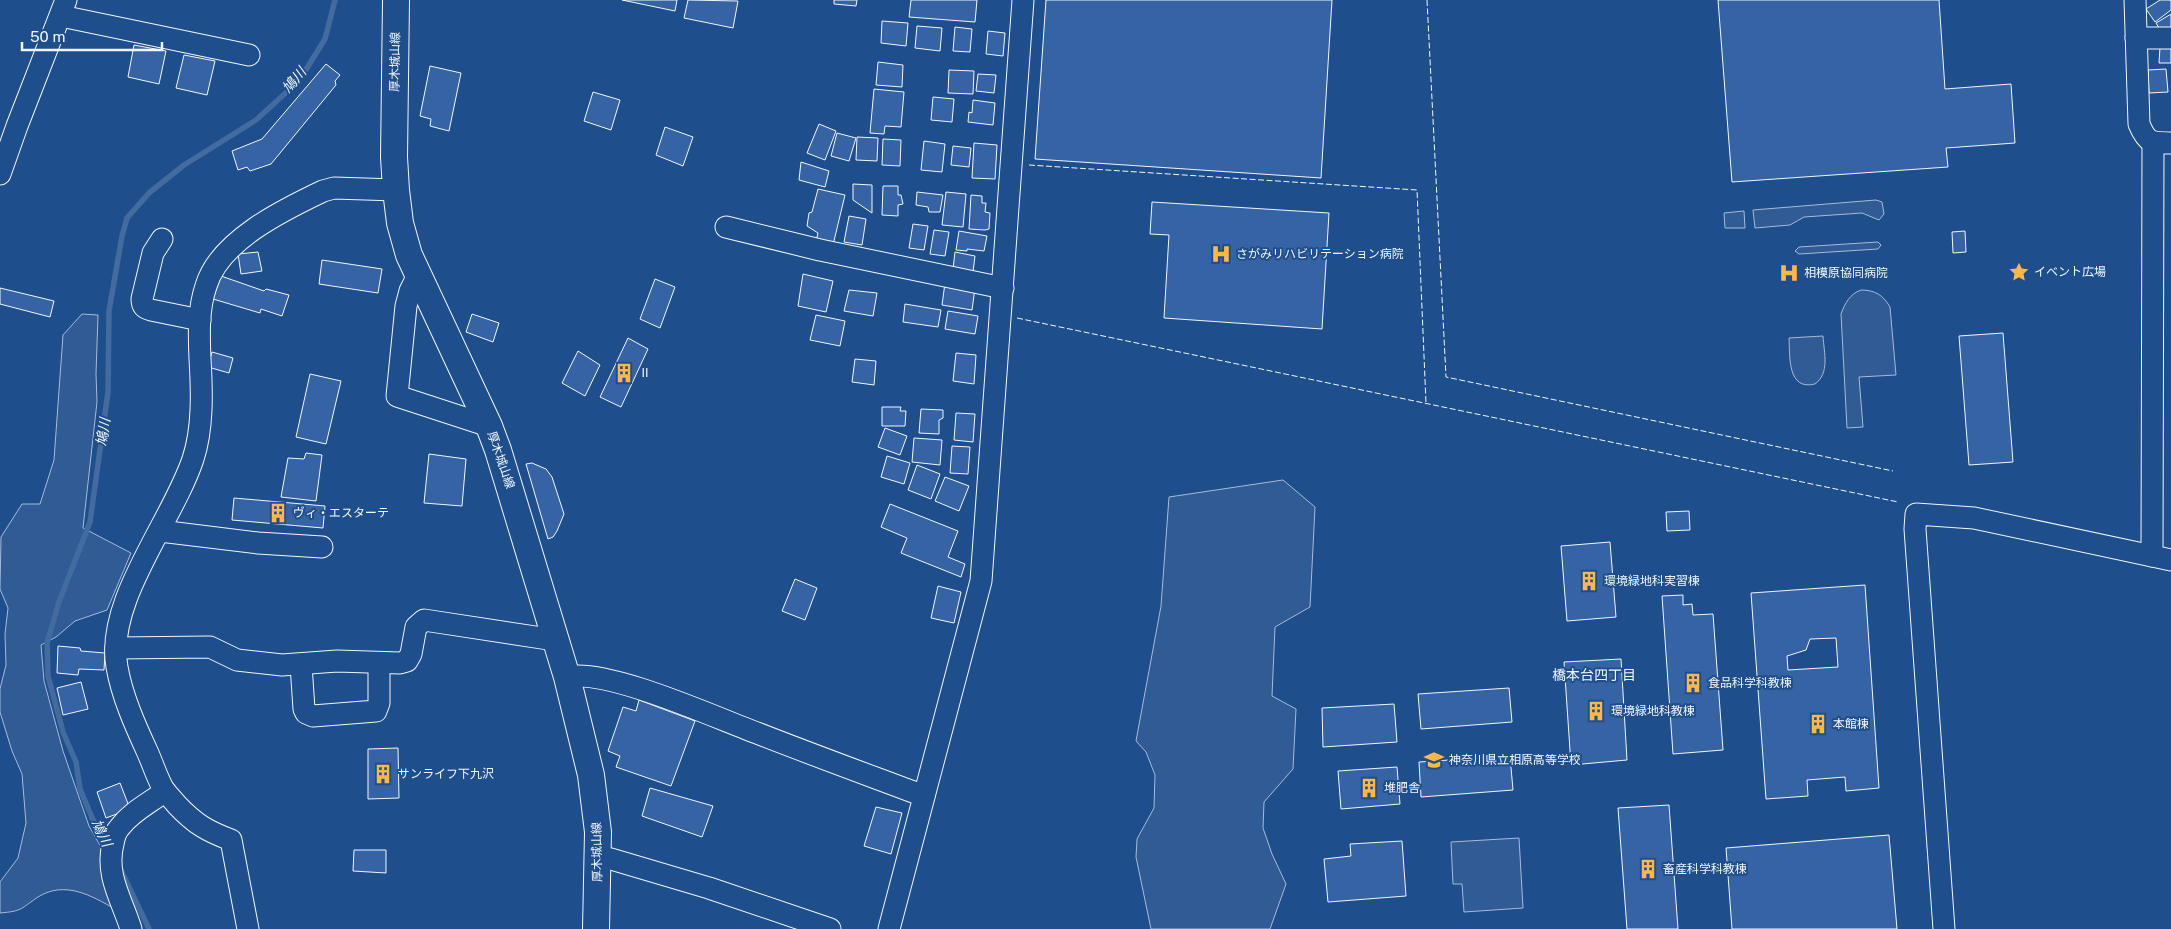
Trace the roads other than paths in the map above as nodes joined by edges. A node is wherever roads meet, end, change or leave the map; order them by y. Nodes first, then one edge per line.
1 (396, 0) edge
2 (1023, 0) edge
3 (2135, 0) edge
4 (63, 8) edge
5 (2136, 38) junction
6 (2171, 38) edge
7 (249, 55) dead end
8 (2162, 143) edge
9 (0, 174) edge
10 (396, 190) junction
11 (726, 228) dead end
12 (162, 239) dead end
13 (418, 275) junction
14 (1003, 288) junction
15 (200, 320) junction
16 (489, 426) junction
17 (160, 531) junction
18 (322, 547) dead end
19 (2161, 558) edge
20 (555, 640) junction
21 (116, 648) junction
22 (379, 663) junction
23 (301, 665) junction
24 (567, 677) junction
25 (165, 791) junction
26 (924, 796) junction
27 (598, 858) junction
28 (131, 929) edge
29 (248, 929) edge
30 (596, 929) edge
31 (830, 929) edge
32 (889, 929) edge
33 (1944, 929) edge

1 - 10 main road, 厚木城山線
2 - 14 street
3 - 5 street
4 - 7 street
4 - 9 street
5 - 6 street
5 - 8 street
8 - 19 street
10 - 13 main road, 厚木城山線
10 - 15 street
11 - 14 street
12 - 15 street
13 - 16 main road, 厚木城山線
13 - 16 street
14 - 26 street
15 - 17 street
16 - 20 main road, 厚木城山線
17 - 18 street
17 - 21 street
19 - 33 street
20 - 22 street
20 - 24 main road, 厚木城山線
21 - 23 street
21 - 25 street
22 - 23 street
22 - 23 street
24 - 26 street
24 - 27 main road, 厚木城山線
25 - 28 street
25 - 29 street
26 - 32 street
27 - 30 main road, 厚木城山線
27 - 31 street

